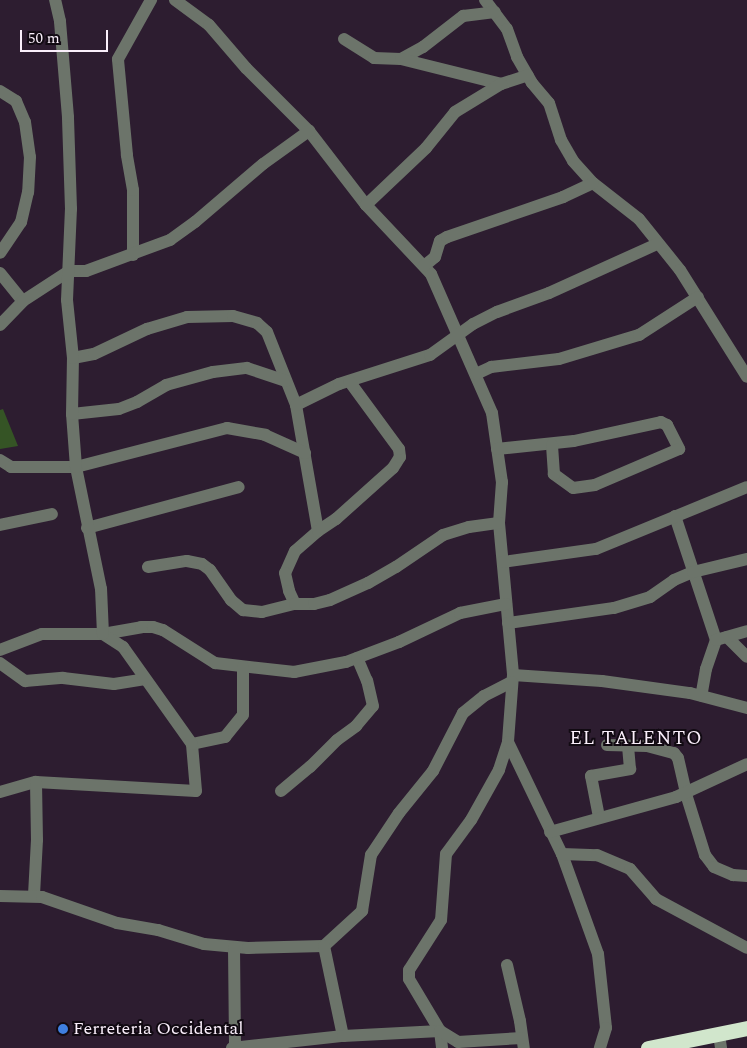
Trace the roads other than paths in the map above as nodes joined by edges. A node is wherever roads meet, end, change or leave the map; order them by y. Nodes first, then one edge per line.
1 (56, 0) edge
2 (151, 0) edge
3 (175, 0) edge
4 (485, 0) edge
5 (496, 12) junction
6 (344, 39) dead end
7 (401, 59) junction
8 (528, 75) junction
9 (501, 84) junction
10 (0, 91) edge
11 (309, 131) junction
12 (593, 183) junction
13 (366, 205) junction
14 (657, 244) junction
15 (0, 253) edge
16 (133, 255) junction
17 (424, 266) junction
18 (69, 271) junction
19 (0, 273) edge
20 (698, 297) junction
21 (23, 301) junction
22 (0, 326) edge
23 (458, 335) junction
24 (73, 358) junction
25 (476, 374) junction
26 (747, 377) edge
27 (286, 381) junction
28 (349, 381) junction
29 (296, 405) junction
30 (72, 414) junction
31 (552, 445) junction
32 (497, 449) junction
33 (305, 452) junction
34 (0, 460) edge
35 (76, 467) junction
36 (239, 487) dead end
37 (747, 487) edge
38 (52, 514) dead end
39 (675, 516) junction
40 (499, 523) junction
41 (0, 525) edge
42 (87, 528) junction
43 (318, 531) junction
44 (747, 559) edge
45 (503, 562) junction
46 (148, 567) dead end
47 (693, 572) junction
48 (295, 604) junction
49 (506, 604) junction
50 (508, 623) junction
51 (747, 631) edge
52 (103, 634) junction
53 (721, 639) junction
54 (0, 650) edge
55 (747, 657) edge
56 (356, 658) junction
57 (0, 663) edge
58 (243, 667) junction
59 (512, 678) junction
60 (144, 679) junction
61 (701, 696) junction
62 (747, 708) edge
63 (508, 742) junction
64 (192, 744) junction
65 (607, 746) dead end
66 (628, 746) junction
67 (747, 764) edge
68 (36, 782) junction
69 (281, 791) dead end
70 (0, 792) edge
71 (686, 794) junction
72 (599, 817) junction
73 (550, 832) junction
74 (562, 854) junction
75 (747, 876) edge
76 (34, 895) junction
77 (0, 896) edge
78 (324, 946) junction
79 (234, 948) junction
80 (747, 948) edge
81 (507, 965) dead end
82 (745, 1026) edge
83 (440, 1031) junction
84 (343, 1036) junction
85 (720, 1041) edge
86 (523, 1043) edge
87 (233, 1048) edge
88 (442, 1048) edge
89 (600, 1048) edge
90 (648, 1048) edge

1 - 18 street
2 - 16 street
3 - 11 street
4 - 5 street
5 - 7 street
5 - 8 street
6 - 7 street
7 - 9 street
8 - 9 street
8 - 12 street
9 - 13 street
10 - 15 street
11 - 13 street
11 - 16 street
12 - 14 street
12 - 17 street
13 - 17 street
14 - 20 street
14 - 23 street
16 - 18 street
17 - 23 street
18 - 21 street
18 - 24 street
19 - 21 street
20 - 25 street
20 - 26 street
21 - 22 street
23 - 25 street
23 - 28 street
24 - 27 street
24 - 30 street
25 - 32 street
27 - 29 street
27 - 30 street
28 - 29 street
28 - 43 street
29 - 33 street
30 - 35 street
31 - 31 street
31 - 32 street
32 - 40 street
33 - 35 street
33 - 43 street
34 - 35 street
35 - 42 street
36 - 42 street
37 - 39 street
38 - 41 street
39 - 45 street
39 - 47 street
40 - 45 street
40 - 48 street
42 - 52 street
43 - 48 street
44 - 47 street
45 - 49 street
46 - 48 street
47 - 50 street
47 - 53 street
49 - 50 street
49 - 56 street
50 - 59 street
51 - 53 street
52 - 54 street
52 - 58 street
52 - 60 street
53 - 55 street
53 - 61 street
56 - 58 street
56 - 69 street
57 - 60 street
58 - 64 street
59 - 61 street
59 - 63 street
59 - 78 street
60 - 64 street
61 - 62 street
63 - 73 street
63 - 83 street
64 - 68 street
65 - 66 street
66 - 71 street
66 - 72 street
67 - 71 street
68 - 70 street
68 - 76 street
71 - 72 street
71 - 75 street
72 - 73 street
73 - 74 street
74 - 80 street
74 - 89 street
76 - 77 street
76 - 79 street
78 - 79 street
78 - 84 street
79 - 87 street
81 - 86 street
82 - 85 highway
83 - 84 street
83 - 86 street
83 - 88 street
84 - 87 street
85 - 90 highway

